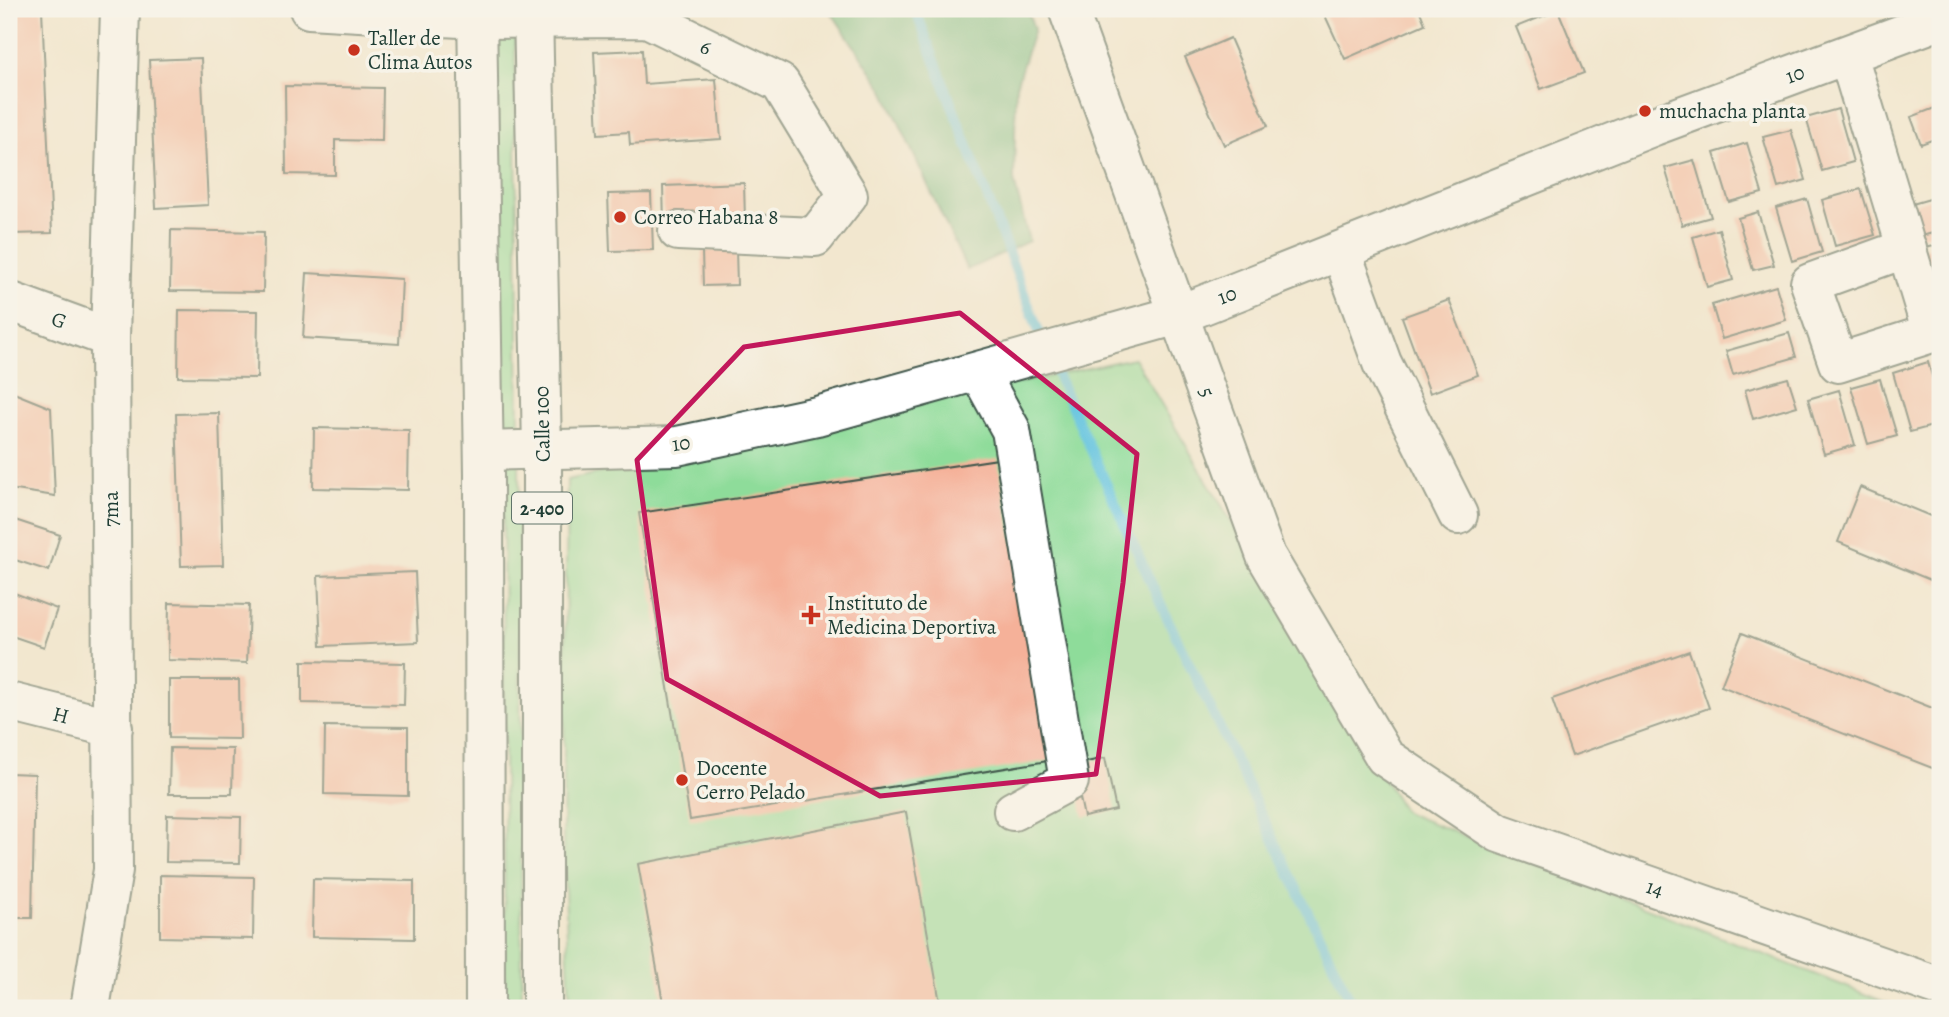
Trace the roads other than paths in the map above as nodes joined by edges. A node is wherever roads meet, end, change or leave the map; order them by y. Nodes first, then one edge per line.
1 (120, 9) edge
2 (309, 9) edge
3 (1068, 9) edge
4 (533, 12) edge
5 (477, 14) edge
6 (1940, 20) edge
7 (1848, 55) junction
8 (678, 231) dead end
9 (1907, 248) dead end
10 (1341, 251) junction
11 (9, 301) edge
12 (1178, 315) junction
13 (110, 338) junction
14 (979, 372) junction
15 (542, 450) junction
16 (484, 451) junction
17 (1458, 515) dead end
18 (9, 702) edge
19 (113, 728) junction
20 (1385, 757) joint
21 (1013, 811) dead end
22 (1940, 987) edge
23 (90, 1008) edge
24 (485, 1008) edge
25 (542, 1008) edge

1 - 13 main road, 7ma
2 - 5 main road, 6
3 - 12 main road, 5
4 - 5 main road, 6
4 - 8 main road, 6
4 - 15 main road, Calle 100 / 2-400
5 - 16 main road, 2-400
6 - 7 main road, 10
7 - 9 main road
7 - 10 main road, 10
10 - 12 main road, 10
10 - 17 main road
11 - 13 main road, G
12 - 14 main road, 10
12 - 20 main road, 5
13 - 19 main road, 7ma
14 - 15 main road, 10
14 - 21 main road
15 - 16 main road, 10
15 - 25 main road, Calle 100 / 2-400
16 - 24 main road, 2-400
18 - 19 main road, H
19 - 23 main road, 7ma
20 - 22 main road, 14

